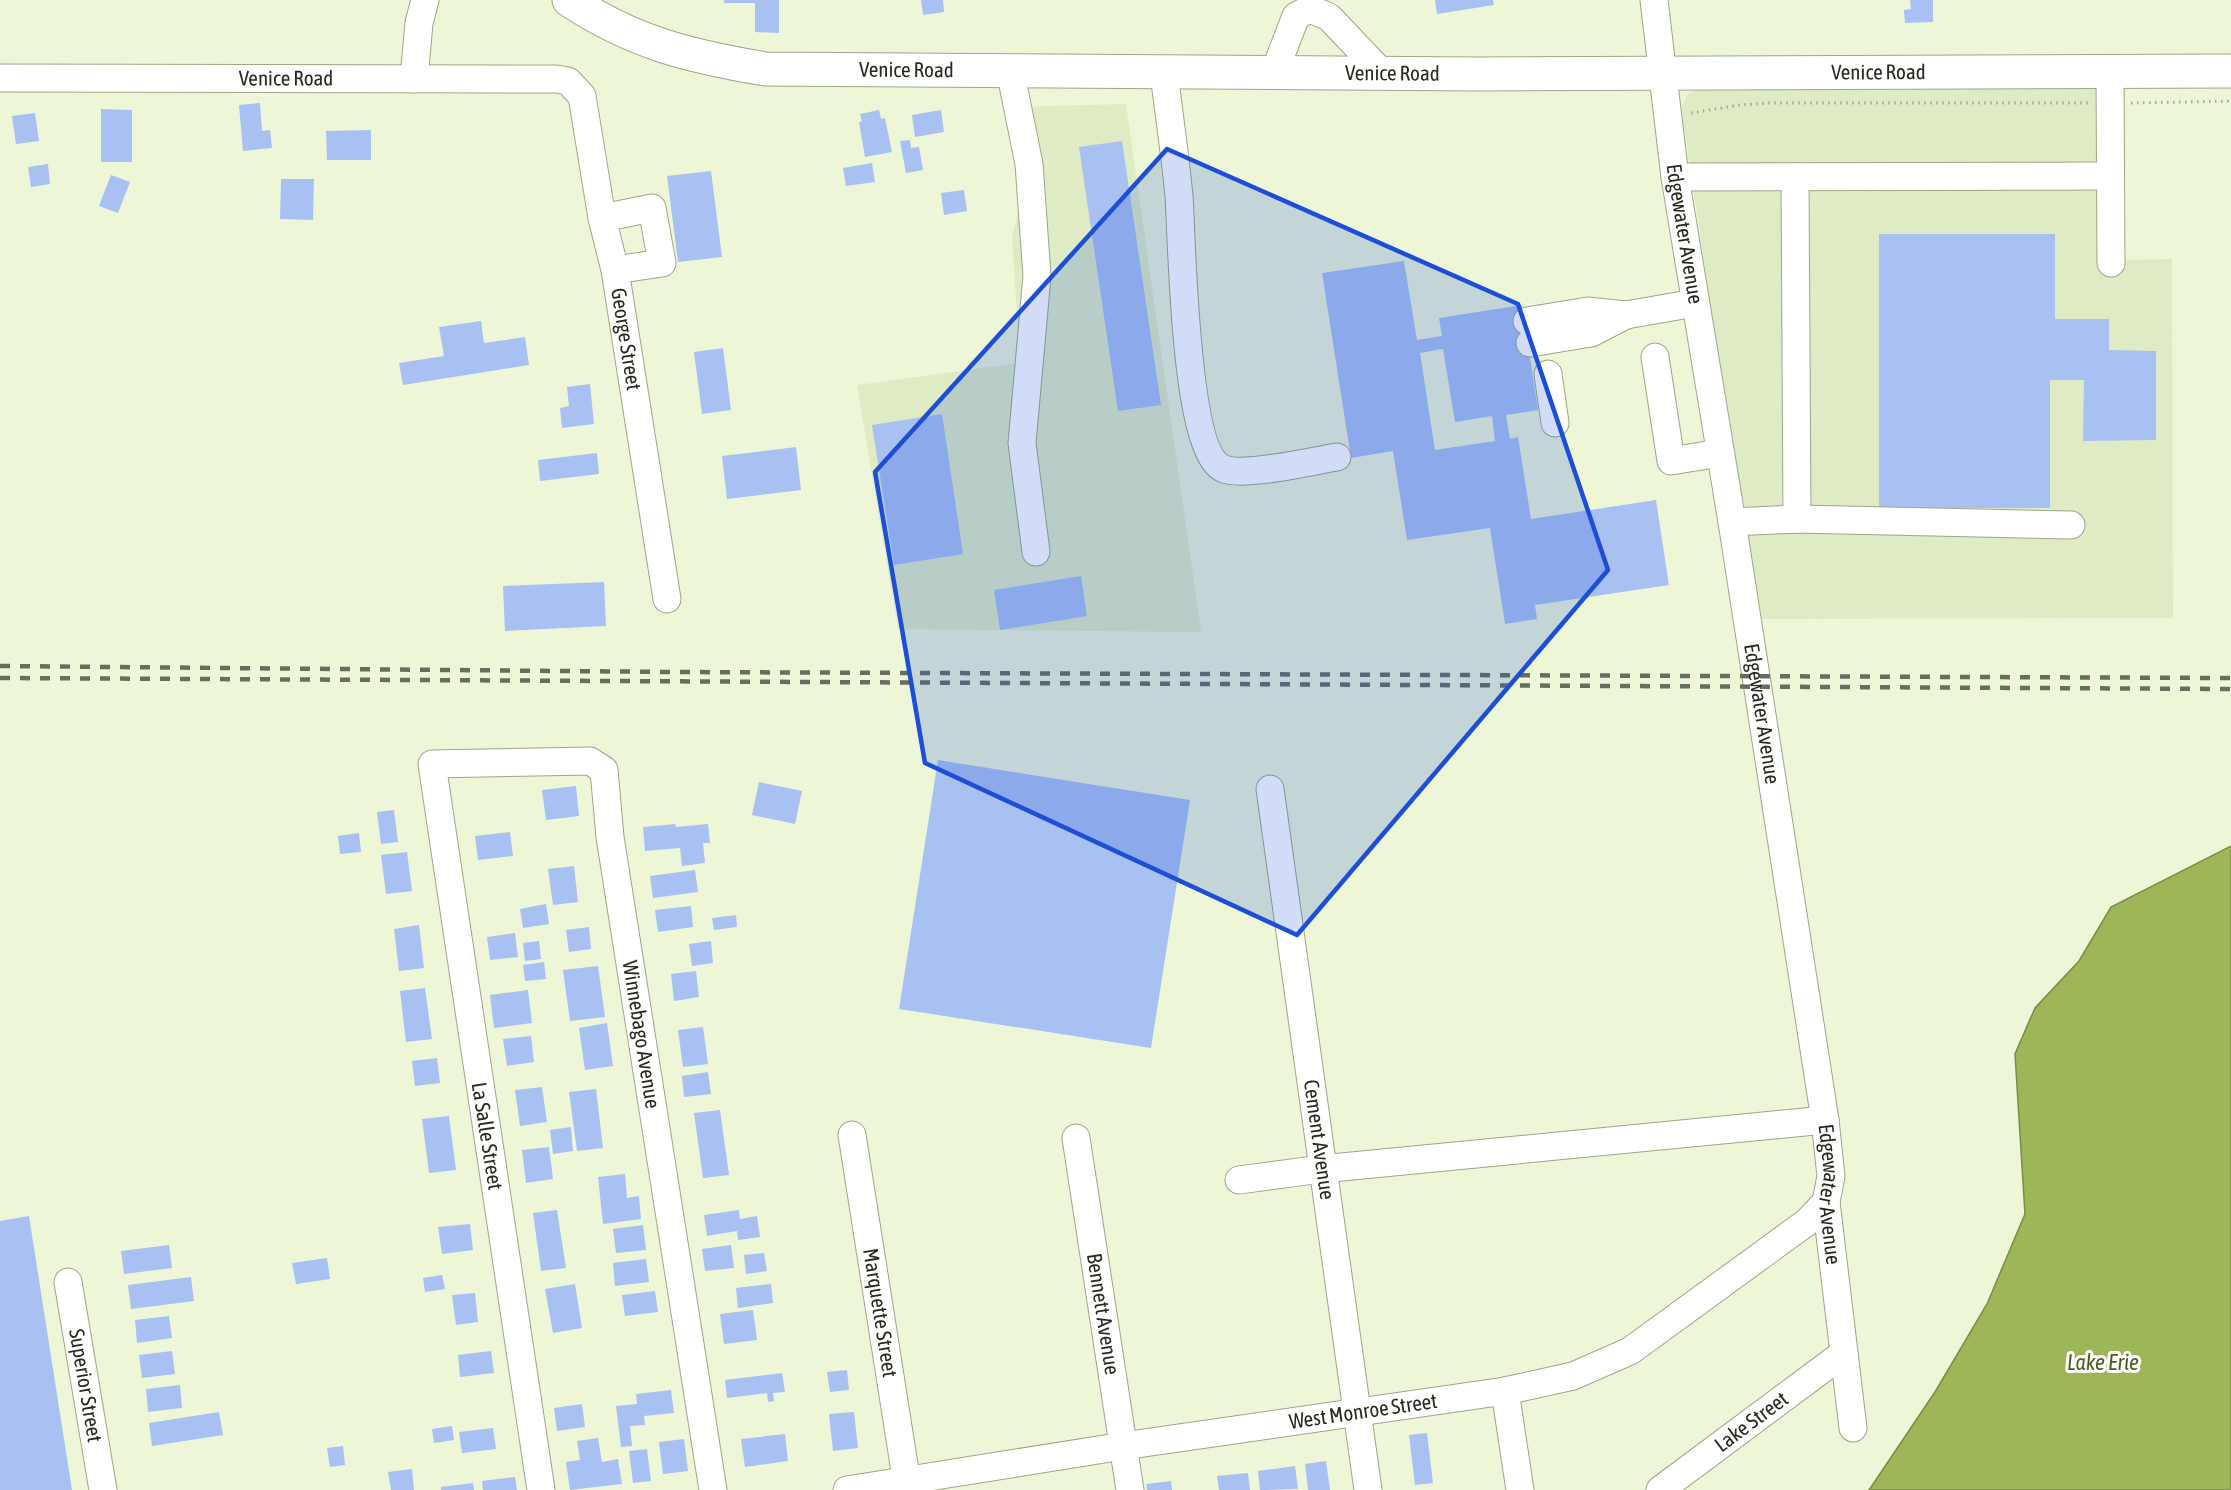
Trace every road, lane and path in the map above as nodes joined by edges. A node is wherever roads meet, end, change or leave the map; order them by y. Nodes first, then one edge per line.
1 (425, 0) edge
2 (569, 0) edge
3 (1654, 0) edge
4 (1010, 70) junction
5 (2110, 71) junction
6 (2231, 71) edge
7 (1164, 73) junction
8 (1274, 73) junction
9 (1383, 74) junction
10 (1660, 74) junction
11 (0, 78) edge
12 (414, 79) junction
13 (573, 84) joint
14 (2231, 101) edge
15 (2110, 103) junction
16 (1692, 113) dead end
17 (2109, 176) junction
18 (1675, 177) junction
19 (1794, 177) junction
20 (602, 218) junction
21 (2111, 263) dead end
22 (615, 270) junction
23 (1695, 303) junction
24 (1528, 332) dead end
25 (1655, 357) dead end
26 (1548, 374) dead end
27 (1555, 423) dead end
28 (1720, 453) junction
29 (1337, 457) dead end
30 (1797, 519) junction
31 (1732, 522) junction
32 (2071, 525) dead end
33 (1035, 552) dead end
34 (667, 599) dead end
35 (432, 782) joint
36 (1270, 789) dead end
37 (1825, 1120) junction
38 (852, 1135) dead end
39 (1076, 1138) dead end
40 (1321, 1169) junction
41 (1239, 1180) dead end
42 (1826, 1202) junction
43 (68, 1282) dead end
44 (1844, 1353) junction
45 (1504, 1391) junction
46 (1356, 1414) junction
47 (1853, 1428) dead end
48 (1123, 1446) junction
49 (908, 1485) edge
50 (103, 1490) edge
51 (541, 1490) edge
52 (713, 1490) edge
53 (847, 1490) edge
54 (1130, 1490) edge
55 (1368, 1490) edge
56 (1520, 1490) edge
57 (1659, 1490) edge

1 - 12 street
2 - 4 main road, Venice Road
3 - 10 street, Edgewater Avenue
4 - 7 main road, Venice Road
4 - 33 street
5 - 6 main road, Venice Road
5 - 10 main road, Venice Road
5 - 15 street
7 - 8 main road, Venice Road
7 - 29 street
8 - 9 main road, Venice Road
8 - 9 street
9 - 10 main road, Venice Road
10 - 18 street, Edgewater Avenue
11 - 12 street, Venice Road
12 - 13 street, Venice Road
13 - 20 street, George Street
14 - 15 path
15 - 16 path
15 - 17 street
17 - 19 street
17 - 21 street
18 - 19 street
18 - 23 street, Edgewater Avenue
19 - 30 street
20 - 22 street, George Street
20 - 22 street
22 - 34 street, George Street
23 - 24 street
23 - 28 street, Edgewater Avenue
25 - 28 street
26 - 27 street
28 - 31 street, Edgewater Avenue
30 - 31 street
30 - 32 street
31 - 37 street, Edgewater Avenue
35 - 51 street, La Salle Street
35 - 52 street, Winnebago Avenue
36 - 40 street, Cement Avenue
37 - 40 street
37 - 42 street, Edgewater Avenue
38 - 49 street, Marquette Street
39 - 48 street, Bennett Avenue
40 - 41 street
40 - 46 street, Cement Avenue
42 - 44 street, Edgewater Avenue
42 - 45 street, West Monroe Street
43 - 50 street, Superior Street
44 - 47 street, Edgewater Avenue
44 - 57 street, Lake Street
45 - 46 street, West Monroe Street
45 - 56 street
46 - 48 street, West Monroe Street
46 - 55 street, Cement Avenue
48 - 49 street, West Monroe Street
48 - 54 street, Bennett Avenue
49 - 53 street, West Monroe Street

